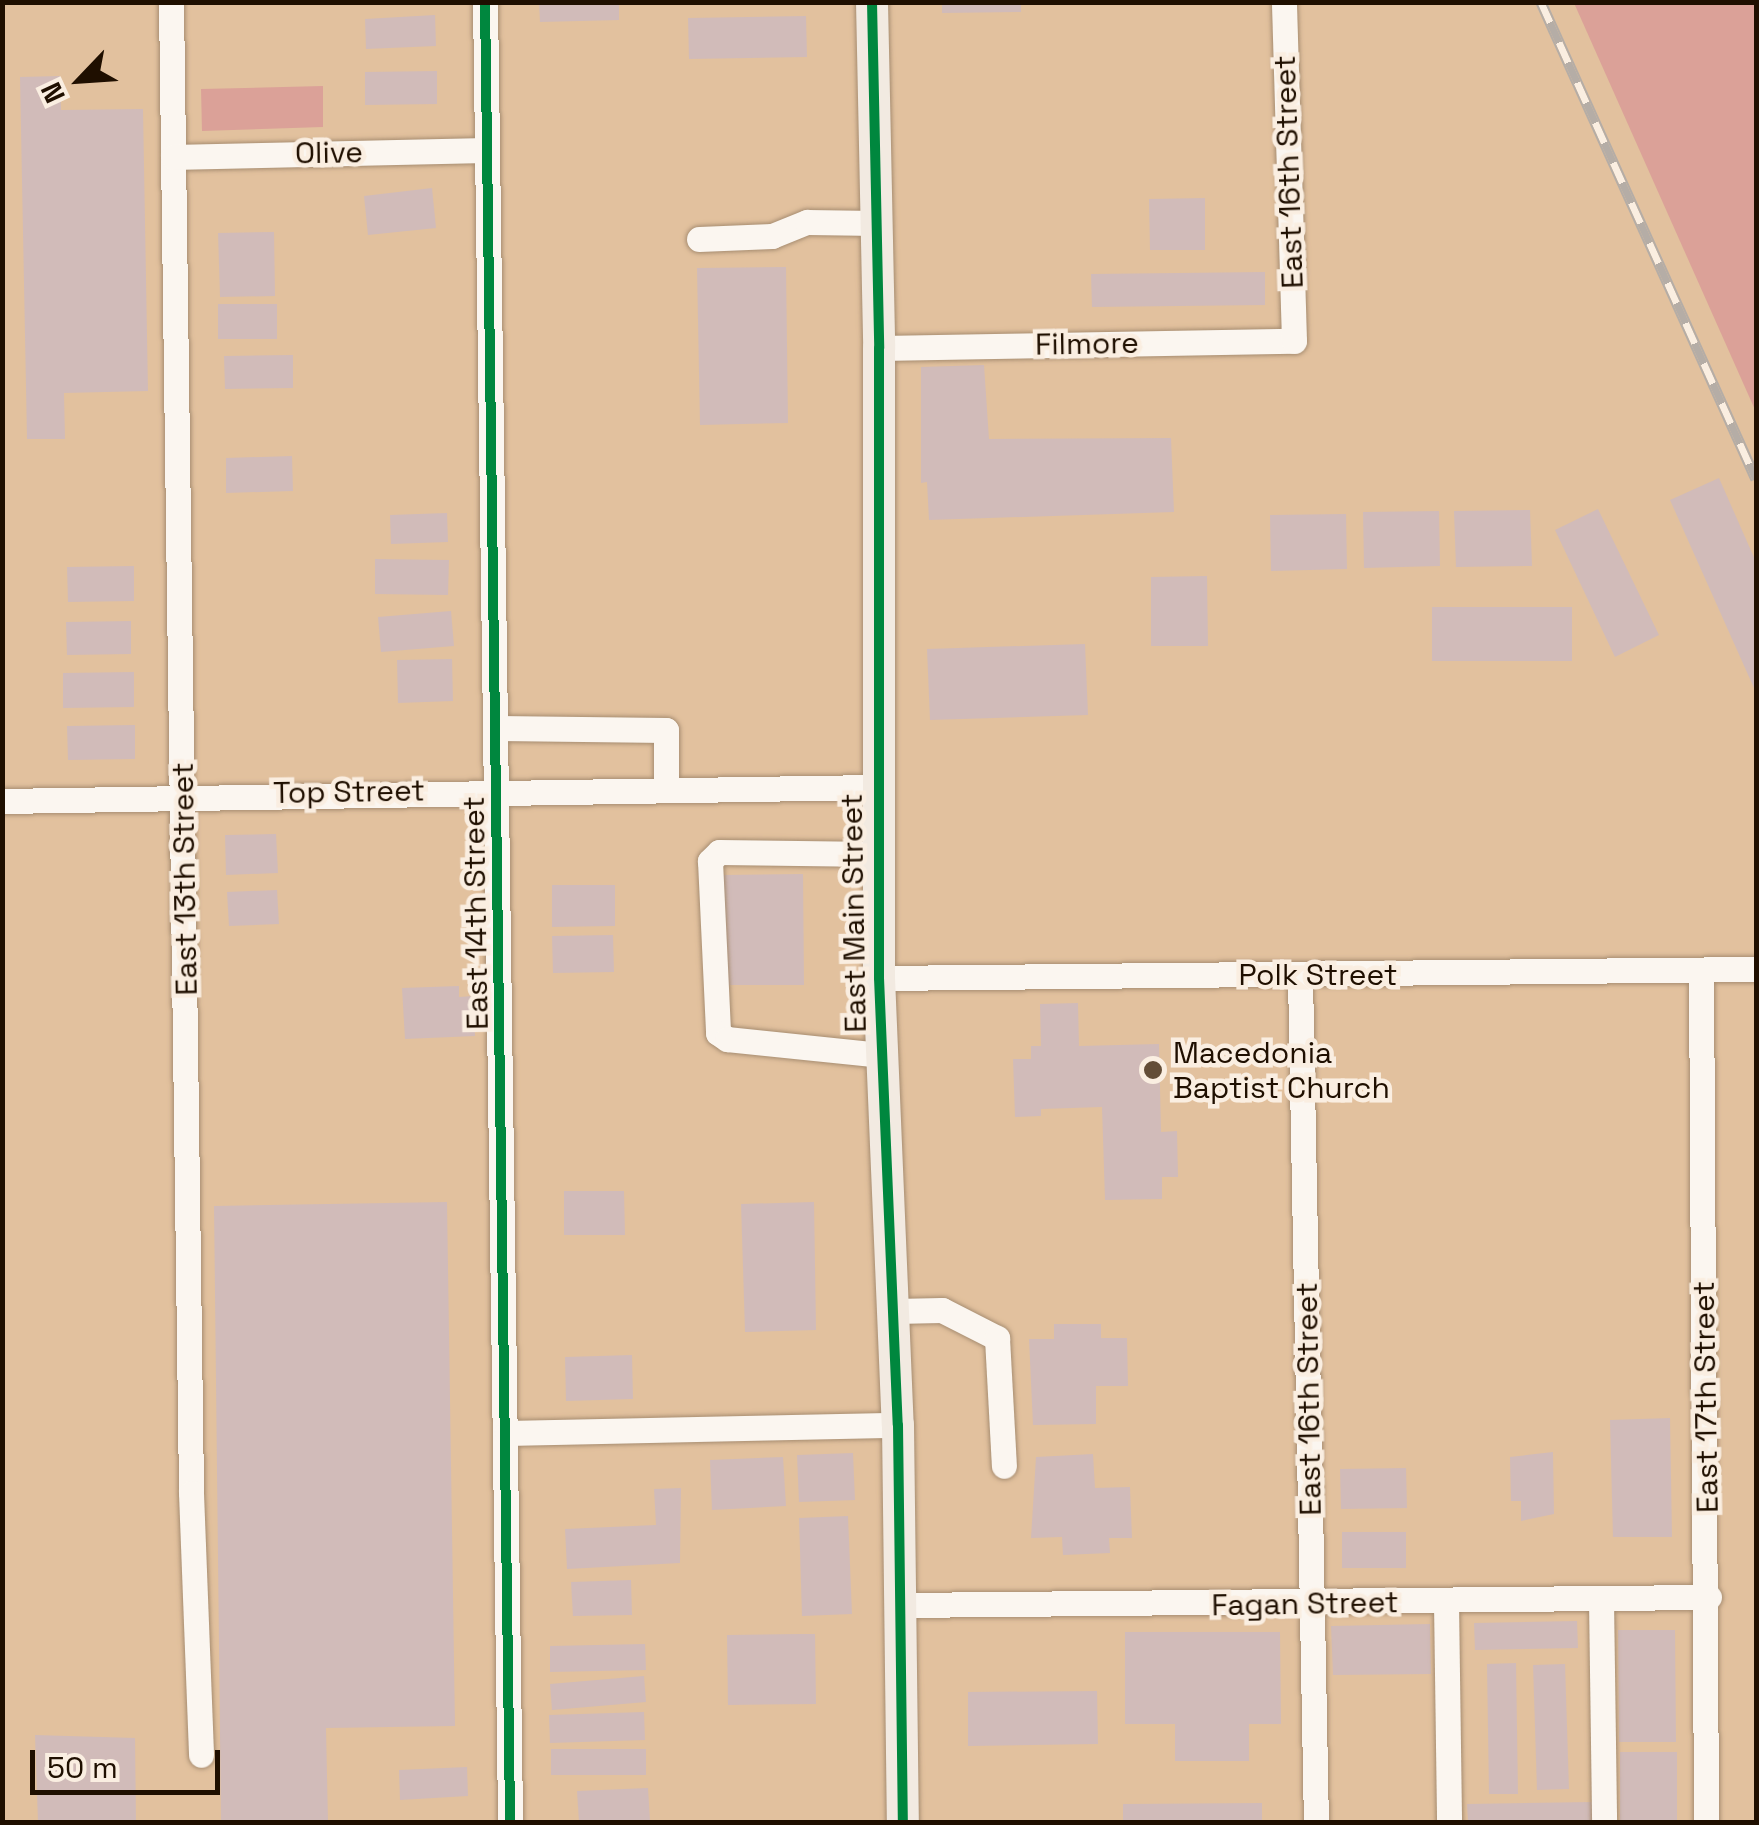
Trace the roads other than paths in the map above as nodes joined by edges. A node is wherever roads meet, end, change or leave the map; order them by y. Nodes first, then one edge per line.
1 (171, 2) edge
2 (485, 2) edge
3 (872, 2) edge
4 (1284, 2) edge
5 (485, 150) junction
6 (173, 157) junction
7 (877, 222) junction
8 (699, 239) dead end
9 (1294, 341) joint
10 (880, 348) junction
11 (498, 728) junction
12 (876, 787) junction
13 (666, 788) junction
14 (500, 789) junction
15 (184, 794) junction
16 (2, 800) edge
17 (877, 854) junction
18 (1756, 969) edge
19 (1701, 972) junction
20 (1300, 976) junction
21 (879, 978) junction
22 (882, 1055) junction
23 (894, 1312) junction
24 (898, 1426) junction
25 (507, 1433) junction
26 (1004, 1466) dead end
27 (1709, 1598) junction
28 (1602, 1600) junction
29 (1446, 1602) junction
30 (1313, 1604) junction
31 (901, 1606) junction
32 (201, 1755) dead end
33 (510, 1822) edge
34 (903, 1822) edge
35 (1316, 1822) edge
36 (1449, 1822) edge
37 (1604, 1822) edge
38 (1706, 1822) edge

1 - 6 street, East 13th Street
2 - 5 street, East 14th Street
3 - 7 main road, East Main Street
4 - 9 street, East 16th Street
5 - 6 street, Olive
5 - 11 street, East 14th Street
6 - 15 street, East 13th Street
7 - 8 street
7 - 10 main road, East Main Street
9 - 10 street, Filmore
10 - 12 main road, East Main Street
11 - 13 street
11 - 14 street, East 14th Street
12 - 13 street, Top Street
12 - 17 main road, East Main Street
13 - 14 street, Top Street
14 - 15 street, Top Street
14 - 25 street, East 14th Street
15 - 16 street, Top Street
15 - 32 street, East 13th Street
17 - 21 main road, East Main Street
17 - 22 street
18 - 19 street, Polk Street
19 - 20 street, Polk Street
19 - 27 street, East 17th Street
20 - 21 street, Polk Street
20 - 30 street, East 16th Street
21 - 22 main road, East Main Street
22 - 23 main road, East Main Street
23 - 24 main road, East Main Street
23 - 26 street
24 - 25 street
24 - 31 main road, East Main Street
25 - 33 street, East 14th Street
27 - 28 street, Fagan Street
27 - 38 street, East 17th Street
28 - 29 street, Fagan Street
28 - 37 street
29 - 30 street, Fagan Street
29 - 36 street
30 - 31 street, Fagan Street
30 - 35 street, East 16th Street
31 - 34 main road, East Main Street

